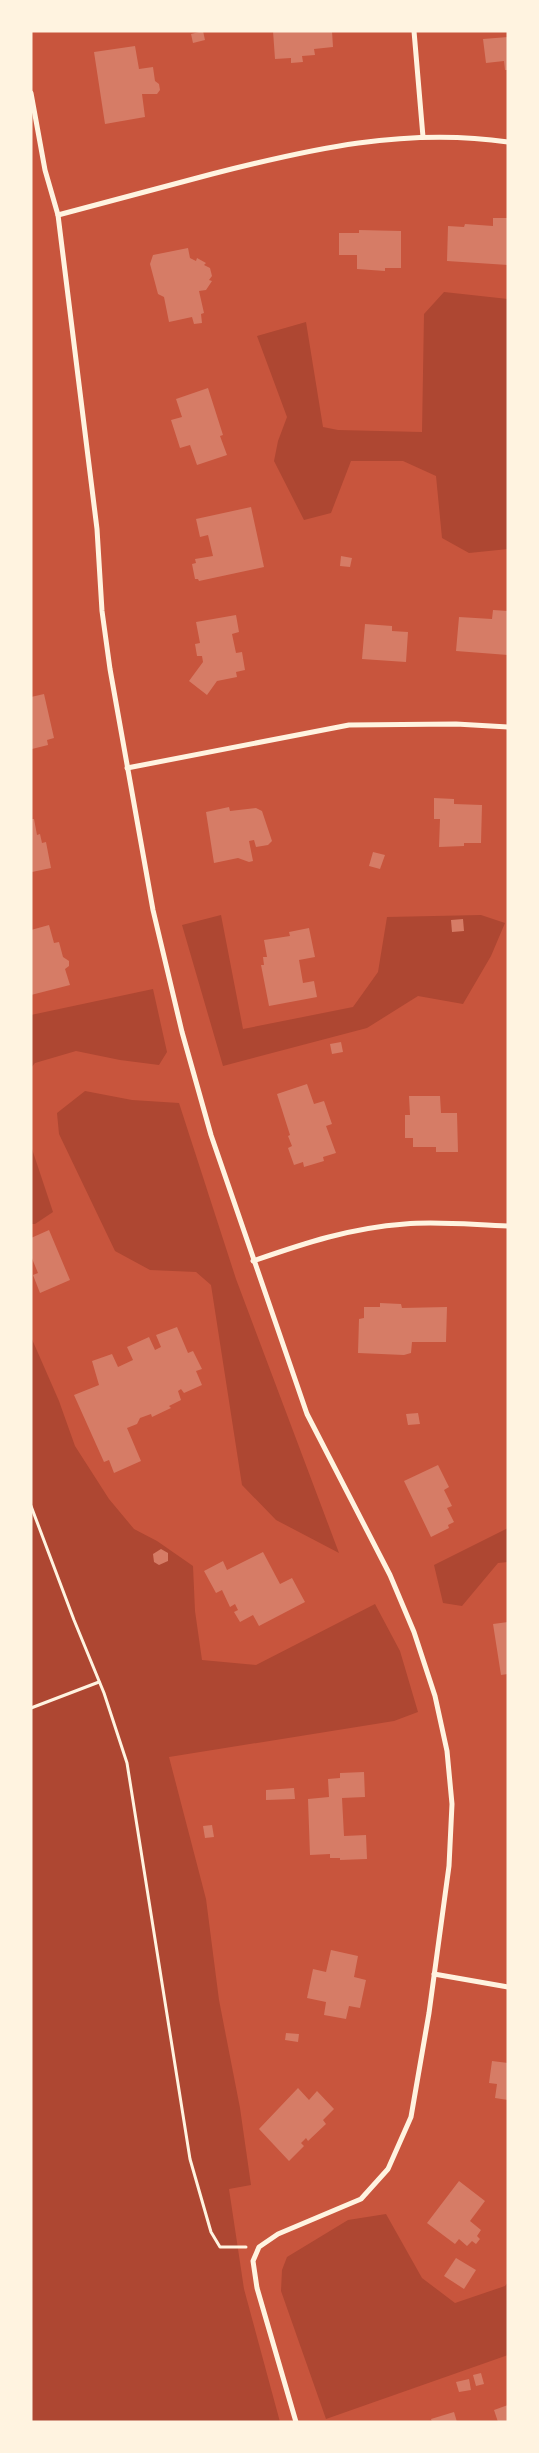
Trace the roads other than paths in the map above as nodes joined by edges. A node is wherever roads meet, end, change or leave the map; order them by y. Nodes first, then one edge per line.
1 (414, 31) edge
2 (31, 93) edge
3 (423, 137) junction
4 (508, 142) edge
5 (58, 215) junction
6 (508, 727) edge
7 (127, 768) junction
8 (508, 1226) edge
9 (253, 1261) junction
10 (434, 1974) junction
11 (508, 1987) edge
12 (296, 2422) edge

1 - 3 street
2 - 5 street
3 - 4 street
3 - 5 street
5 - 7 street
6 - 7 street
7 - 9 street
8 - 9 street
9 - 10 street
10 - 11 street
10 - 12 street

